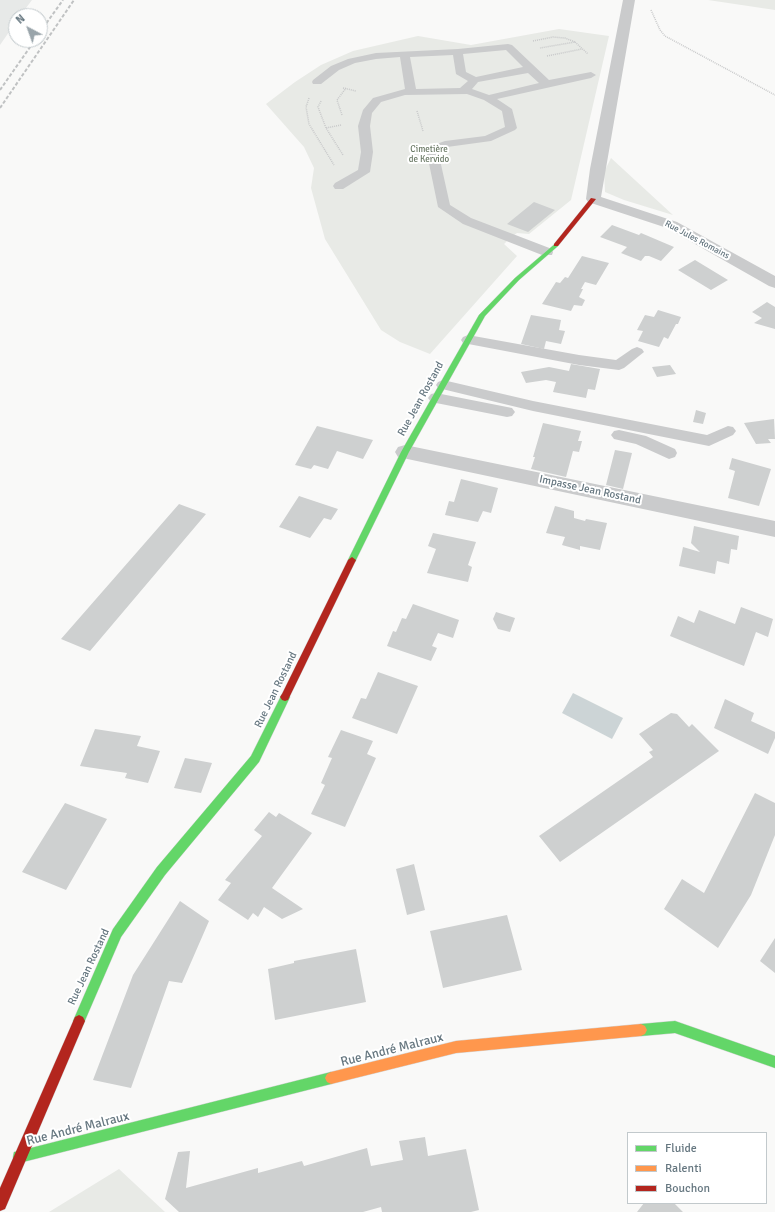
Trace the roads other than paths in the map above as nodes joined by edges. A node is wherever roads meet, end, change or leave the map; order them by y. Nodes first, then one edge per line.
1 (629, 0) edge
2 (458, 52) junction
3 (405, 54) junction
4 (530, 69) junction
5 (591, 75) dead end
6 (475, 80) junction
7 (318, 82) road end
8 (547, 84) junction
9 (463, 91) junction
10 (411, 92) junction
11 (488, 98) junction
12 (342, 184) road end
13 (593, 199) junction
14 (547, 252) junction
15 (775, 283) edge
16 (468, 340) junction
17 (637, 352) dead end
18 (439, 391) junction
19 (728, 431) dead end
20 (405, 452) junction
21 (669, 453) dead end
22 (775, 529) edge
23 (775, 1062) edge
24 (19, 1157) junction
25 (0, 1204) edge

1 - 13 street
2 - 3 lane
2 - 4 lane
2 - 6 lane
3 - 7 lane
3 - 10 lane
4 - 6 lane
4 - 8 lane
5 - 8 lane
6 - 9 lane
8 - 11 lane
9 - 10 lane
9 - 11 lane
10 - 12 lane
11 - 14 lane
13 - 14 street, Rue Jean Rostand
13 - 15 street, Rue Jules Romains
14 - 16 street, Rue Jean Rostand
16 - 17 lane
16 - 18 street, Rue Jean Rostand
18 - 19 lane
18 - 20 street, Rue Jean Rostand
18 - 21 lane
20 - 22 street, Impasse Jean Rostand
20 - 24 street, Rue Jean Rostand
23 - 24 street, Rue André Malraux
24 - 25 street, Rue Jean Rostand

